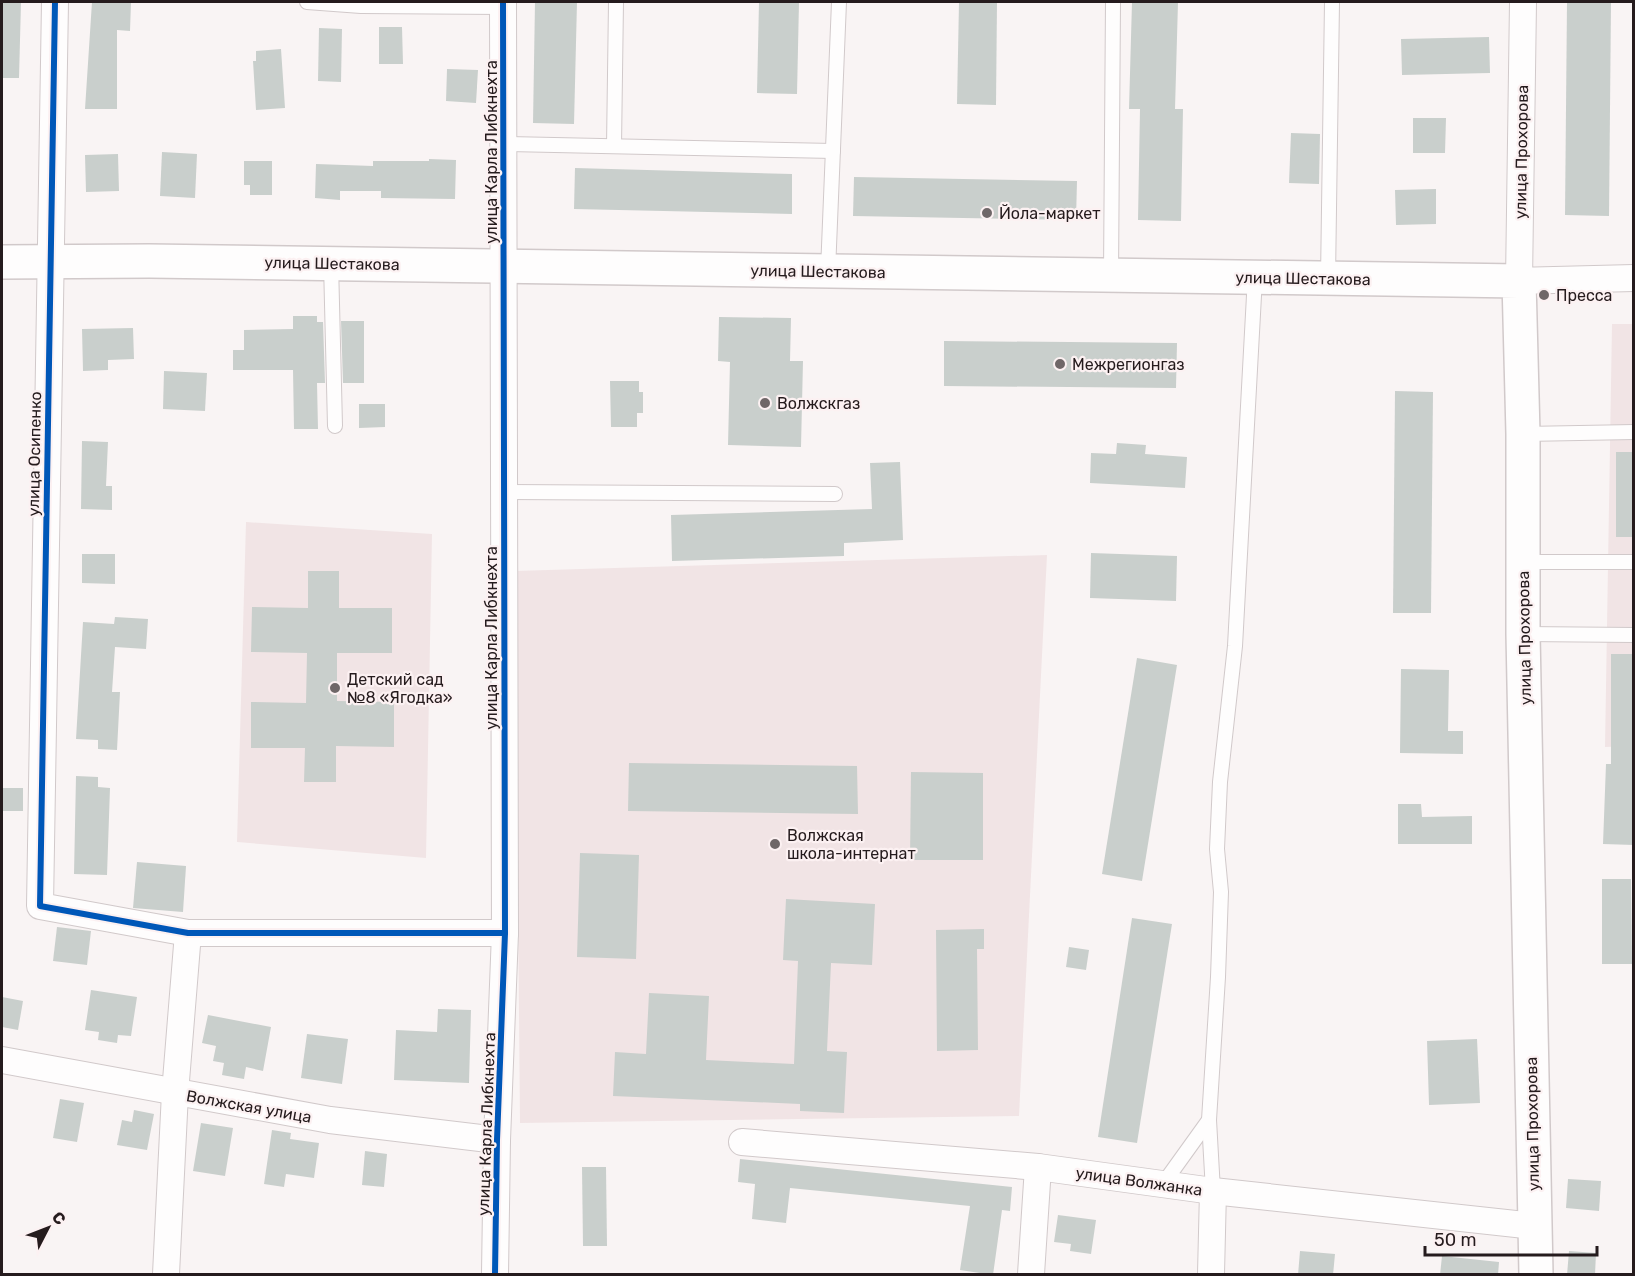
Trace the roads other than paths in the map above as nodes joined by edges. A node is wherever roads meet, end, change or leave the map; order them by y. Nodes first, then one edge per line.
1 (55, 2) edge
2 (308, 2) edge
3 (616, 2) edge
4 (839, 2) edge
5 (1113, 2) edge
6 (1332, 2) edge
7 (1523, 2) edge
8 (503, 4) edge
9 (504, 144) junction
10 (614, 146) junction
11 (833, 151) junction
12 (50, 261) junction
13 (2, 262) edge
14 (331, 263) junction
15 (505, 266) junction
16 (828, 271) junction
17 (1111, 275) junction
18 (1255, 277) junction
19 (1328, 278) junction
20 (1634, 278) edge
21 (1519, 281) junction
22 (335, 426) dead end
23 (1634, 432) edge
24 (1522, 434) junction
25 (505, 492) junction
26 (835, 494) dead end
27 (1522, 562) junction
28 (1634, 562) edge
29 (1523, 634) junction
30 (1634, 635) edge
31 (188, 933) junction
32 (505, 933) junction
33 (2, 1060) edge
34 (176, 1093) junction
35 (1209, 1120) junction
36 (497, 1140) junction
37 (742, 1142) dead end
38 (1038, 1167) junction
39 (1163, 1184) junction
40 (1213, 1191) junction
41 (1534, 1226) junction
42 (166, 1275) edge
43 (495, 1275) edge
44 (1031, 1275) edge
45 (1211, 1275) edge
46 (1536, 1275) edge

1 - 12 street, улица Осипенко
2 - 8 lane
3 - 10 lane
4 - 11 lane
5 - 17 lane
6 - 19 lane
7 - 21 street, улица Прохорова
8 - 9 street, улица Карла Либкнехта
9 - 10 lane
9 - 15 street, улица Карла Либкнехта
10 - 11 lane
11 - 16 lane
12 - 13 main road, улица Шестакова
12 - 14 main road, улица Шестакова
12 - 31 street, улица Осипенко
14 - 15 main road, улица Шестакова
14 - 22 lane
15 - 16 main road, улица Шестакова
15 - 25 street, улица Карла Либкнехта
16 - 17 main road, улица Шестакова
17 - 18 main road, улица Шестакова
18 - 19 main road, улица Шестакова
18 - 35 lane
19 - 21 main road, улица Шестакова
20 - 21 street, улица Шестакова
21 - 24 main road, улица Прохорова
23 - 24 lane
24 - 27 main road, улица Прохорова
25 - 26 lane
25 - 32 street, улица Карла Либкнехта
27 - 28 lane
27 - 29 main road, улица Прохорова
29 - 30 lane
29 - 41 main road, улица Прохорова
31 - 32 street
31 - 34 street
32 - 36 street, улица Карла Либкнехта
33 - 34 street, Волжская улица
34 - 36 street, Волжская улица
34 - 42 street
35 - 39 lane
35 - 40 lane
36 - 43 street, улица Карла Либкнехта
37 - 38 street, улица Волжанка
38 - 39 street, улица Волжанка
38 - 44 street
39 - 40 street, улица Волжанка
40 - 41 street, улица Волжанка
40 - 45 street
41 - 46 main road, улица Прохорова

